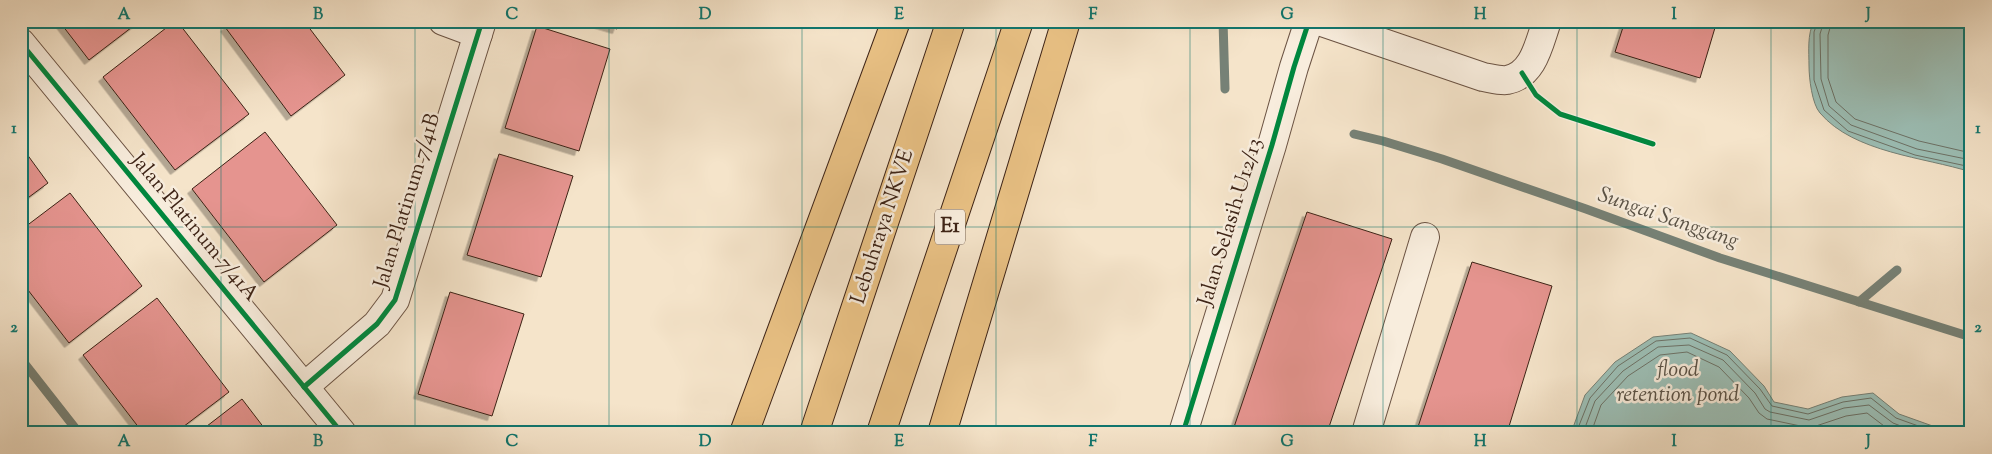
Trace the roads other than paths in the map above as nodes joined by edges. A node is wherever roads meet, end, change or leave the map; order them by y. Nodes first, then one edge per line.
1 (443, 21) edge
2 (896, 21) edge
3 (951, 21) edge
4 (1018, 21) edge
5 (1066, 21) edge
6 (1309, 21) edge
7 (1320, 21) edge
8 (1546, 21) edge
9 (480, 28) edge
10 (21, 43) edge
11 (1424, 237) dead end
12 (304, 387) junction
13 (342, 433) edge
14 (744, 433) edge
15 (814, 433) edge
16 (880, 433) edge
17 (942, 433) edge
18 (1183, 433) edge
19 (1366, 433) edge

1 - 9 street
2 - 14 highway
3 - 15 highway, Lebuhraya NKVE
4 - 16 highway, E1
5 - 17 highway
6 - 18 street, Jalan Selasih U12/13
7 - 8 street
9 - 12 street, Jalan Platinum 7/41B
10 - 12 street, Jalan Platinum 7/41A
11 - 19 street
12 - 13 street, Jalan Platinum 7/41A

